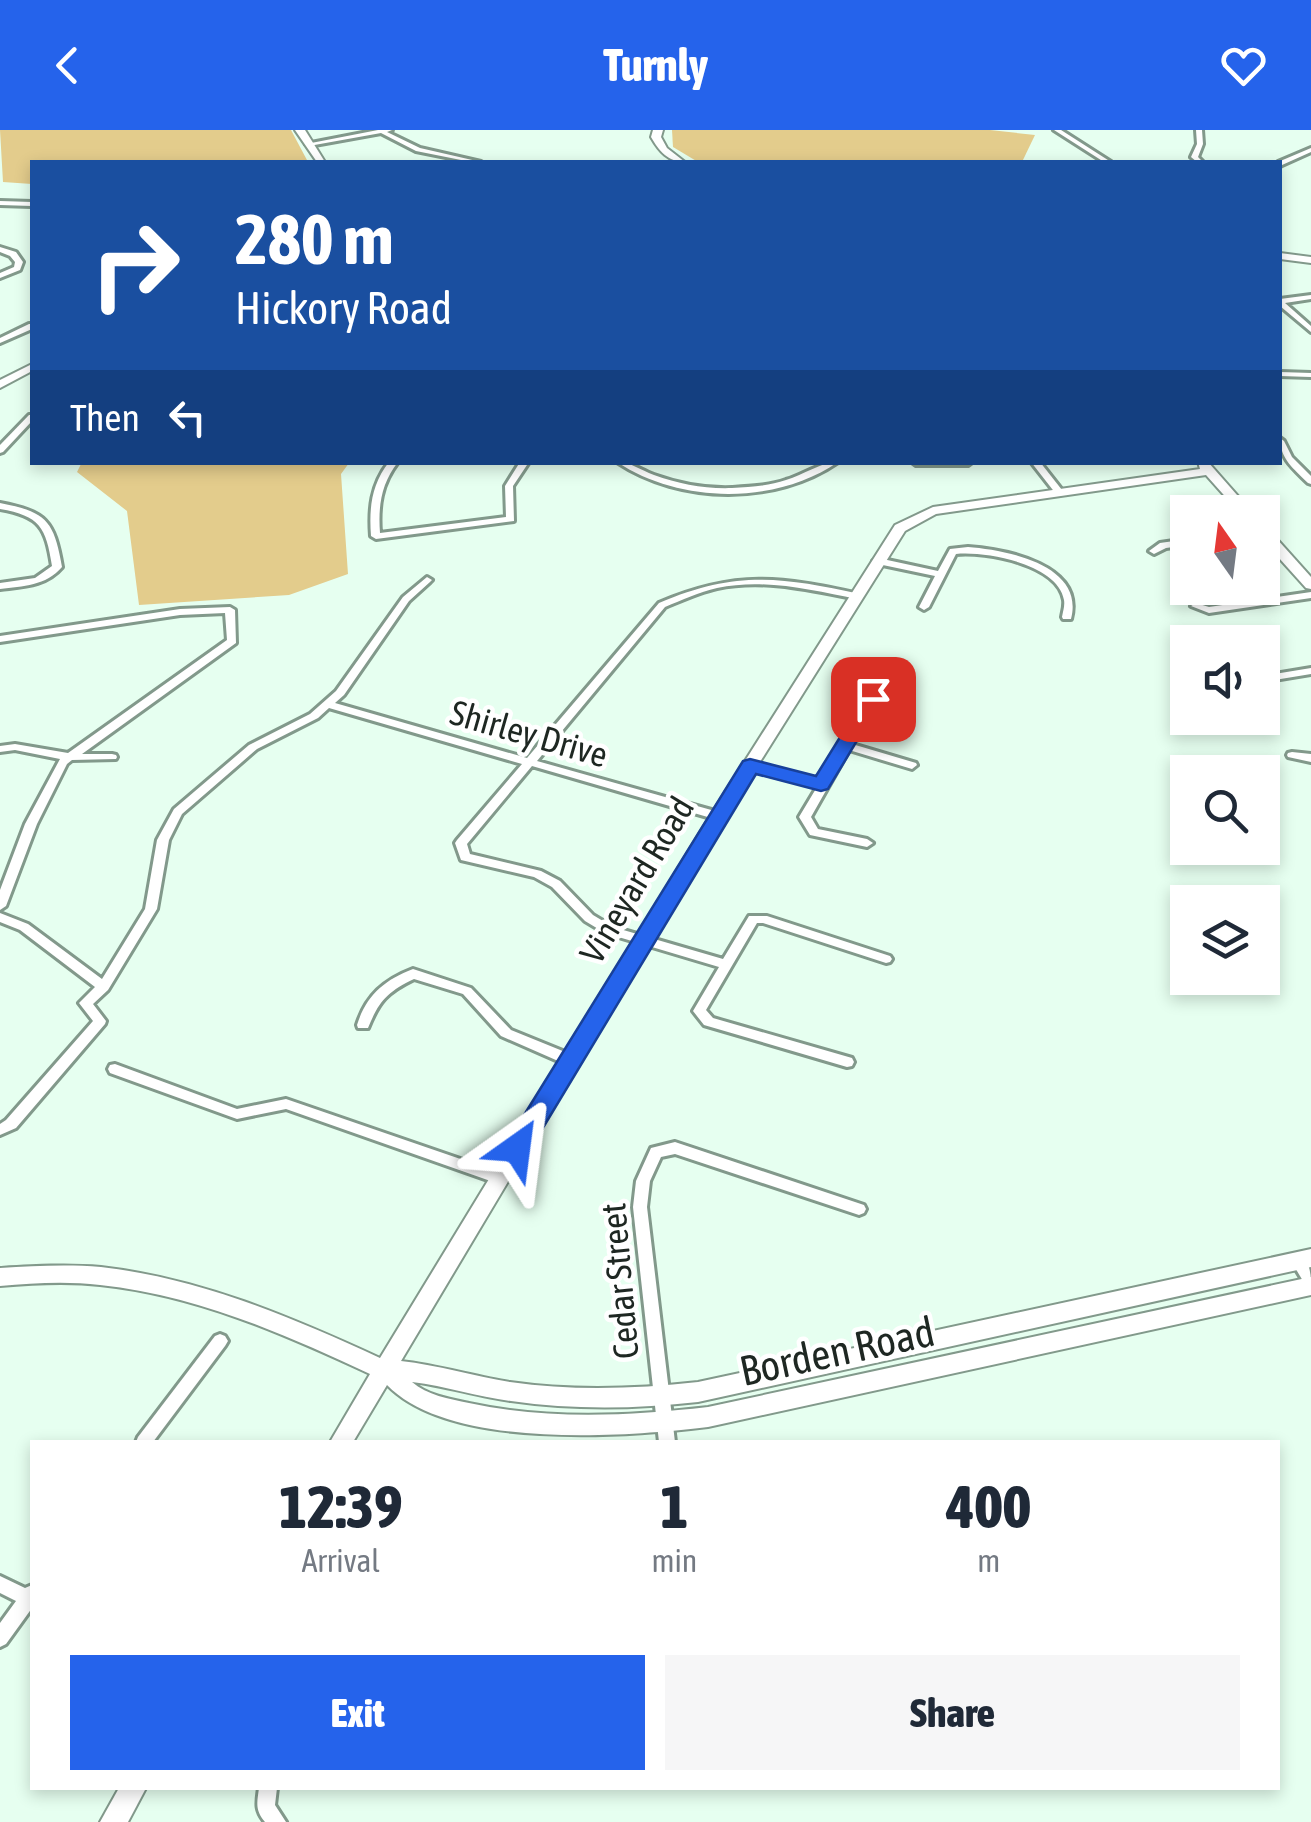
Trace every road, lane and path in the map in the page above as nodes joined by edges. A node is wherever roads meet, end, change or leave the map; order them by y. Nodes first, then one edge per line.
1 (300, 130) edge
2 (658, 130) edge
3 (1057, 130) edge
4 (1199, 130) edge
5 (387, 131) edge
6 (309, 144) junction
7 (1311, 150) edge
8 (320, 160) edge
9 (468, 160) edge
10 (679, 160) edge
11 (1105, 160) edge
12 (1198, 160) edge
13 (1282, 163) edge
14 (0, 203) edge
15 (30, 204) edge
16 (0, 250) edge
17 (1282, 256) edge
18 (1311, 260) edge
19 (0, 276) edge
20 (1311, 297) edge
21 (1282, 302) edge
22 (1282, 304) edge
23 (30, 327) edge
24 (1311, 330) edge
25 (0, 341) edge
26 (30, 368) edge
27 (1282, 374) edge
28 (1311, 375) edge
29 (0, 385) edge
30 (30, 419) edge
31 (1282, 444) edge
32 (0, 450) edge
33 (392, 465) edge
34 (523, 465) edge
35 (627, 465) edge
36 (829, 465) edge
37 (1038, 465) edge
38 (1205, 467) edge
39 (1311, 481) edge
40 (1059, 492) junction
41 (1231, 495) edge
42 (0, 506) edge
43 (1170, 544) edge
44 (1154, 551) dead end
45 (1280, 551) edge
46 (878, 561) junction
47 (940, 574) junction
48 (427, 580) dead end
49 (1311, 585) edge
50 (0, 586) edge
51 (858, 596) junction
52 (1311, 596) edge
53 (1196, 606) dead end
54 (924, 607) dead end
55 (1066, 617) dead end
56 (0, 640) edge
57 (1311, 672) edge
58 (886, 676) dead end
59 (1280, 676) edge
60 (326, 704) junction
61 (846, 746) junction
62 (0, 749) edge
63 (1292, 755) dead end
64 (68, 757) junction
65 (112, 757) dead end
66 (1311, 758) edge
67 (532, 763) junction
68 (750, 766) junction
69 (912, 766) dead end
70 (821, 784) junction
71 (718, 816) junction
72 (867, 844) dead end
73 (0, 906) edge
74 (0, 918) edge
75 (642, 940) junction
76 (886, 958) dead end
77 (725, 964) junction
78 (104, 987) junction
79 (363, 1025) dead end
80 (570, 1060) junction
81 (847, 1062) dead end
82 (115, 1069) dead end
83 (0, 1130) edge
84 (499, 1178) junction
85 (859, 1210) dead end
86 (1304, 1260) edge
87 (0, 1277) edge
88 (1311, 1284) edge
89 (220, 1341) dead end
90 (385, 1370) junction
91 (661, 1397) junction
92 (666, 1433) edge
93 (146, 1440) edge
94 (342, 1440) edge
95 (0, 1584) edge
96 (30, 1597) edge
97 (30, 1598) edge
98 (0, 1638) edge
99 (133, 1790) edge
100 (268, 1790) edge
101 (113, 1822) edge
102 (277, 1822) edge

1 - 6 main road
2 - 10 main road
3 - 11 street
4 - 12 street
5 - 6 street
5 - 9 street
6 - 8 main road
7 - 13 street
14 - 15 street
16 - 19 street
17 - 18 main road
20 - 21 street
22 - 24 street
23 - 25 street
26 - 29 main road
27 - 28 street
30 - 32 street
31 - 39 street
33 - 34 street
35 - 36 street
37 - 40 street
38 - 40 main road, Vineyard Road
38 - 41 main road
40 - 46 main road, Vineyard Road
42 - 50 street
43 - 44 street
45 - 49 main road
46 - 47 street
46 - 51 main road, Vineyard Road
47 - 54 street
47 - 55 street
48 - 60 street
51 - 67 street
51 - 68 main road, Vineyard Road
52 - 53 street
56 - 64 street
57 - 59 street
58 - 61 street
60 - 67 street, Shirley Drive
60 - 78 street
61 - 69 street
61 - 70 street
62 - 64 street
63 - 66 street
64 - 65 street
64 - 73 street
67 - 71 street, Shirley Drive
67 - 75 street
68 - 70 street
68 - 71 main road, Vineyard Road
70 - 72 street
71 - 75 main road, Vineyard Road
74 - 78 street
75 - 77 street
75 - 80 main road, Vineyard Road
76 - 77 street
77 - 81 street
78 - 83 street
79 - 80 street
80 - 84 main road, Vineyard Road
82 - 84 street
84 - 90 main road, Vineyard Road
85 - 91 street, Cedar Street
86 - 88 street
86 - 91 main road, Borden Road
87 - 90 main road, Borden Road
88 - 92 main road, Borden Road
89 - 93 street
90 - 91 main road, Borden Road
90 - 92 main road, Borden Road
90 - 94 main road, Vineyard Road
91 - 92 street, Cedar Street
95 - 96 street
97 - 98 street
99 - 101 main road
100 - 102 street

